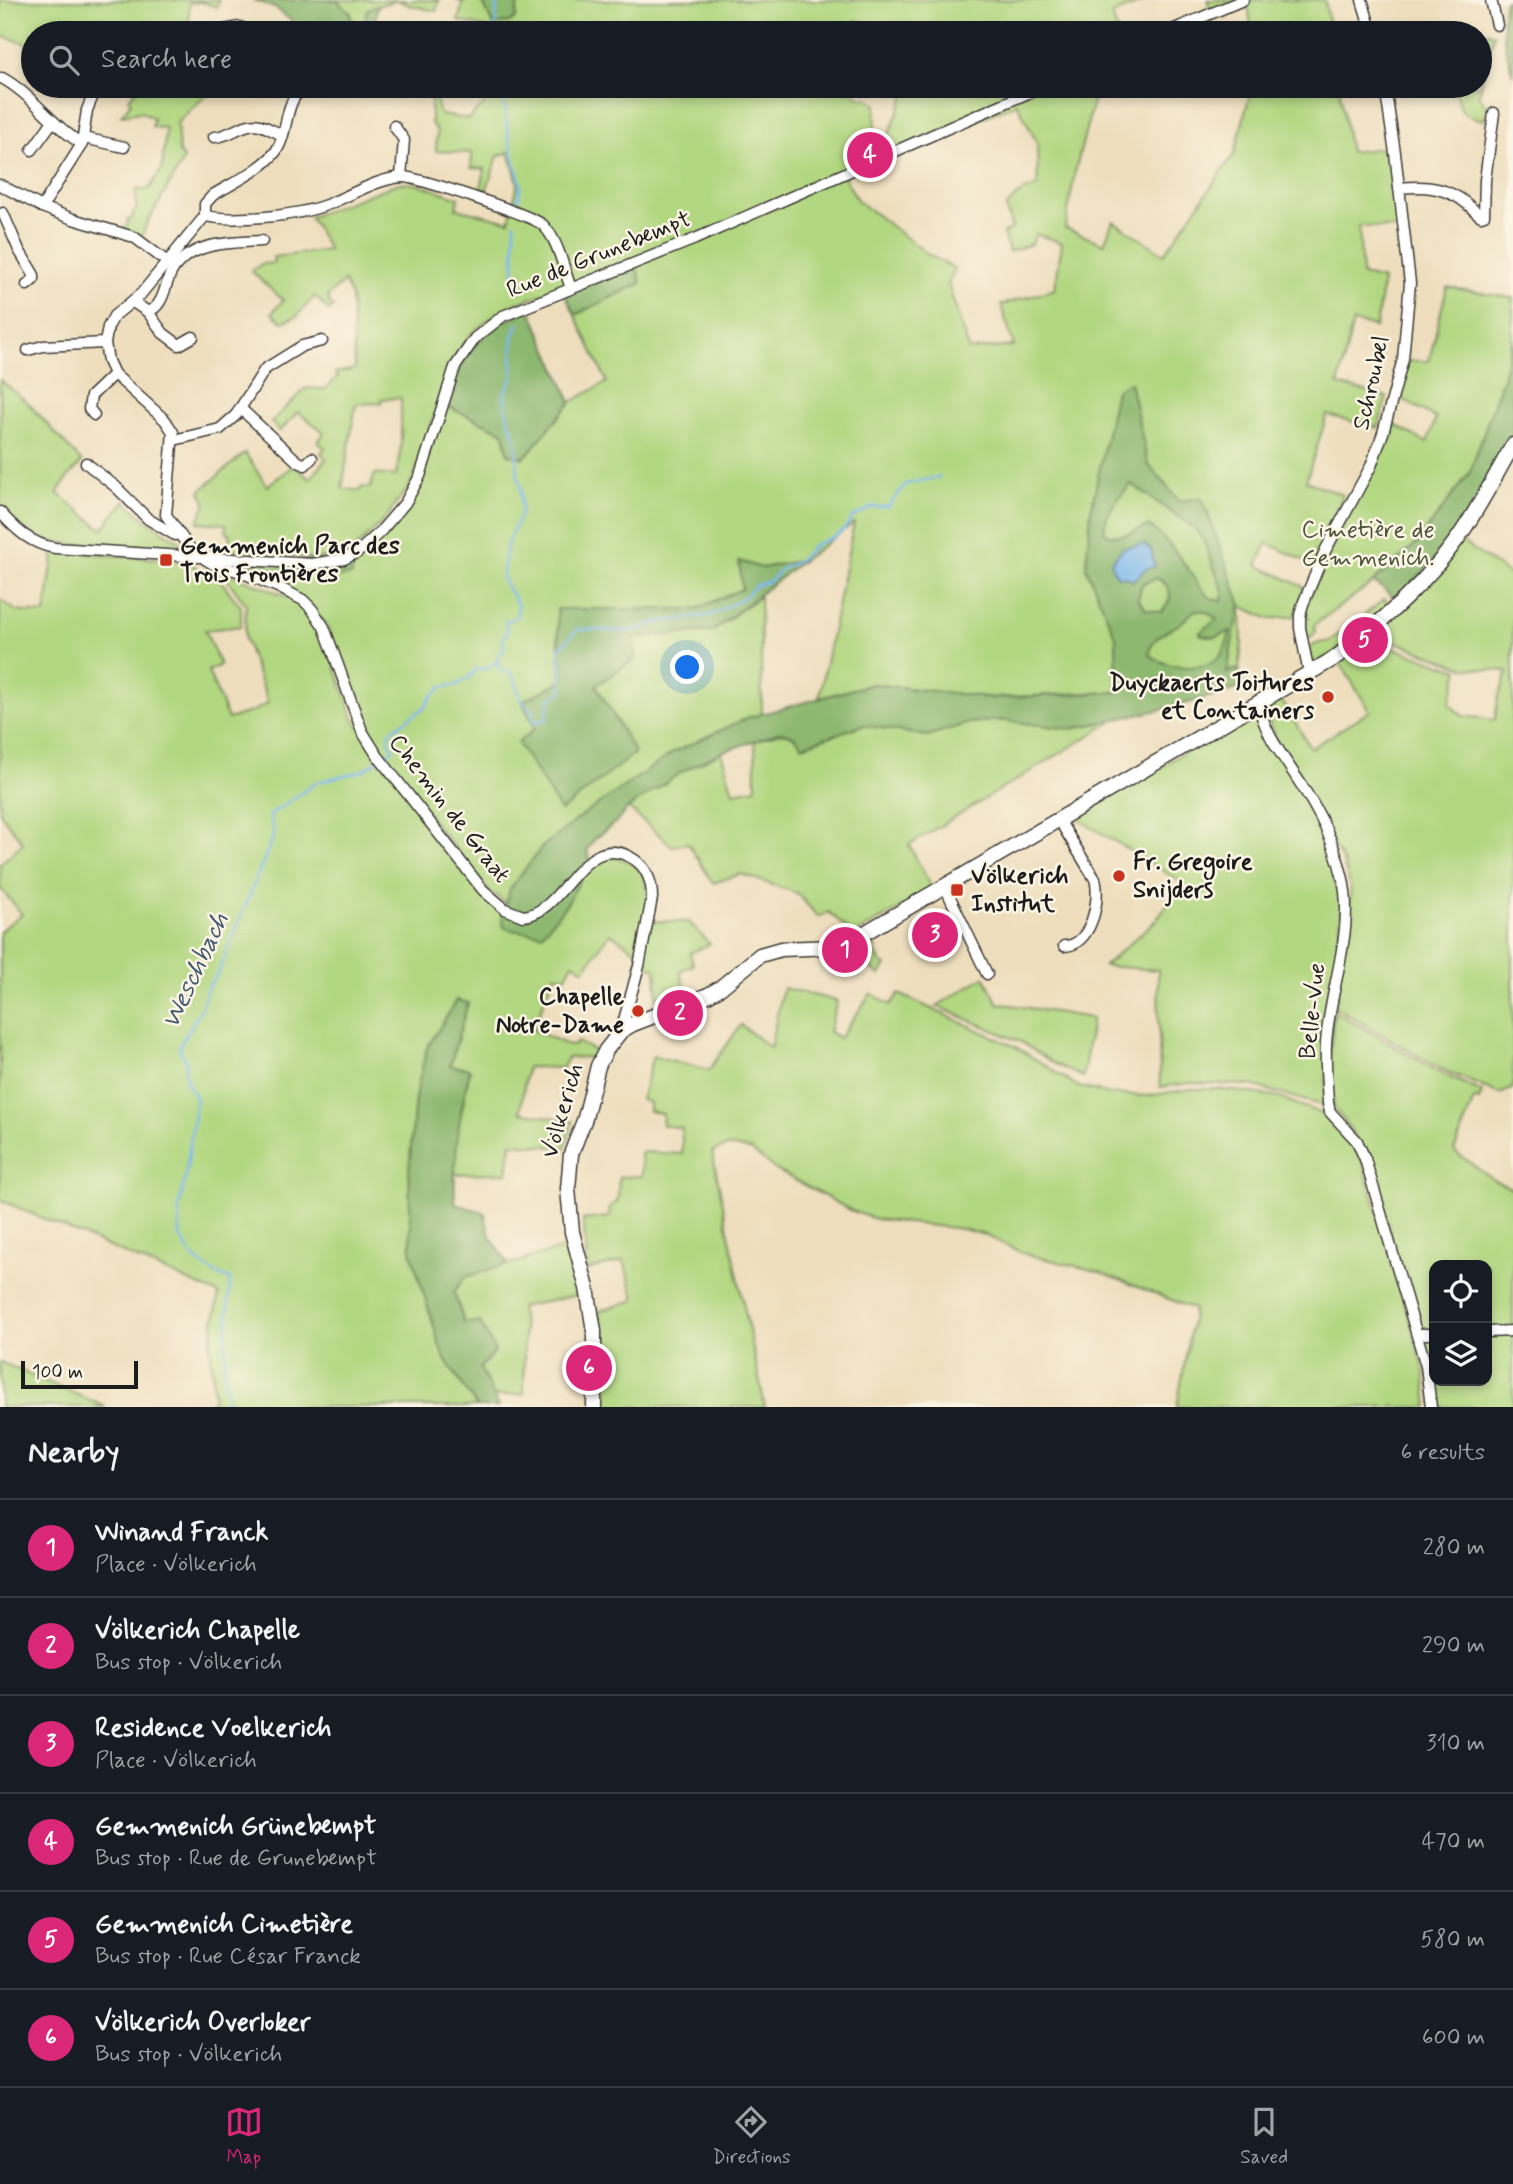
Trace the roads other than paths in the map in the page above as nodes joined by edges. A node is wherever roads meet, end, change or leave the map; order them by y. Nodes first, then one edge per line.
1 (1243, 0) edge
2 (1362, 0) edge
3 (1491, 0) edge
4 (1193, 21) edge
5 (1368, 21) edge
6 (1497, 25) dead end
7 (2, 78) dead end
8 (21, 91) edge
9 (29, 98) edge
10 (92, 98) edge
11 (294, 98) edge
12 (1017, 98) edge
13 (1387, 98) edge
14 (1494, 113) dead end
15 (53, 121) junction
16 (394, 126) dead end
17 (282, 135) junction
18 (214, 137) dead end
19 (83, 141) junction
20 (124, 147) dead end
21 (32, 150) dead end
22 (401, 177) junction
23 (0, 185) edge
24 (1399, 188) junction
25 (13, 193) junction
26 (42, 207) junction
27 (2, 213) edge
28 (205, 216) junction
29 (262, 241) dead end
30 (166, 261) junction
31 (27, 285) dead end
32 (571, 288) junction
33 (133, 302) junction
34 (148, 312) junction
35 (193, 337) dead end
36 (322, 341) dead end
37 (105, 343) junction
38 (28, 350) dead end
39 (114, 374) junction
40 (240, 408) junction
41 (94, 415) dead end
42 (174, 440) junction
43 (1513, 445) edge
44 (312, 458) dead end
45 (86, 463) dead end
46 (0, 512) edge
47 (181, 538) junction
48 (201, 558) junction
49 (1309, 674) junction
50 (1258, 703) junction
51 (1059, 820) junction
52 (945, 887) junction
53 (1064, 946) dead end
54 (987, 974) dead end
55 (621, 1031) junction
56 (1513, 1331) edge
57 (1492, 1332) edge
58 (1418, 1334) junction
59 (1429, 1334) edge
60 (594, 1407) edge
61 (1431, 1407) edge

1 - 4 street
2 - 5 street
3 - 6 street
7 - 8 street
9 - 15 street
10 - 19 street
11 - 17 street
12 - 32 street, Rue de Grunebempt
13 - 24 street, Schroubel
14 - 24 street
15 - 19 street
15 - 21 street
16 - 22 street
17 - 18 street
17 - 28 street
19 - 20 street
19 - 26 street
22 - 28 street
22 - 32 street
23 - 25 street
24 - 49 street, Schroubel
25 - 26 street
25 - 27 street
26 - 30 street
27 - 31 street
28 - 30 street
29 - 34 street
30 - 33 street
32 - 48 street, Rue de Grunebempt
33 - 34 street
33 - 37 street
34 - 35 street
36 - 40 street
37 - 38 street
37 - 39 street
39 - 41 street
39 - 42 street
40 - 42 street
40 - 44 street
42 - 47 street
43 - 49 main road
45 - 47 street
46 - 48 street, Rue de Grunebempt
47 - 48 street
48 - 55 street, Chemin de Graat
49 - 50 main road
50 - 51 main road
50 - 58 street, Belle-Vue
51 - 52 main road
51 - 53 street
52 - 54 street
52 - 55 main road
55 - 60 main road, Völkerich
56 - 57 street
58 - 59 street
58 - 61 street, Belle-Vue

